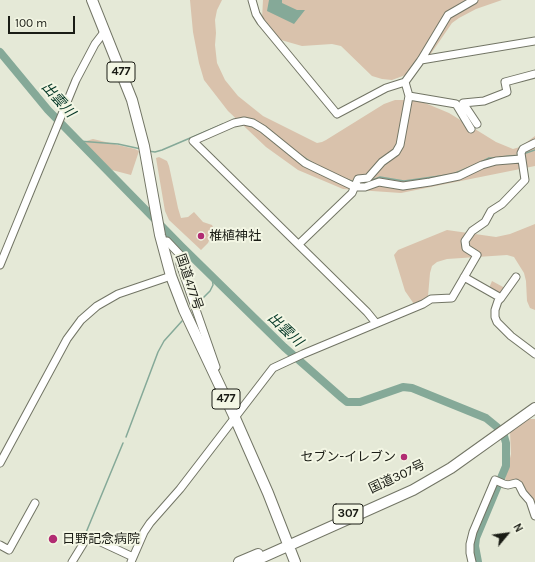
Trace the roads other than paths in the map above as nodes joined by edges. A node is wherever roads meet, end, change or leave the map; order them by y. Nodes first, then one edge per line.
1 (92, 0) edge
2 (252, 0) edge
3 (474, 0) edge
4 (105, 31) junction
5 (535, 42) edge
6 (421, 60) junction
7 (535, 74) edge
8 (406, 82) junction
9 (408, 96) junction
10 (477, 124) dead end
11 (471, 129) dead end
12 (535, 143) edge
13 (521, 156) junction
14 (356, 184) junction
15 (161, 238) junction
16 (299, 244) junction
17 (0, 265) edge
18 (171, 276) junction
19 (464, 276) junction
20 (516, 277) dead end
21 (501, 298) junction
22 (376, 323) junction
23 (535, 353) edge
24 (211, 369) junction
25 (535, 408) edge
26 (234, 418) junction
27 (0, 463) edge
28 (35, 503) dead end
29 (535, 516) edge
30 (288, 543) junction
31 (0, 545) edge
32 (132, 559) edge
33 (72, 562) edge
34 (239, 562) edge
35 (252, 562) edge
36 (295, 562) edge
37 (472, 562) edge

1 - 4 highway, 国道477号 / 477
2 - 8 street
3 - 6 street
4 - 15 highway, 国道477号 / 477
4 - 17 street
5 - 6 street
6 - 8 street
7 - 10 street
8 - 9 street
9 - 11 street
9 - 14 street
12 - 13 street
13 - 14 street
13 - 19 street
14 - 16 street
14 - 16 street
15 - 18 highway, 国道477号 / 477
15 - 24 street
16 - 22 street
18 - 24 highway, 国道477号 / 477
18 - 27 street
19 - 21 street
19 - 22 street
20 - 21 street
21 - 23 street
22 - 26 street
24 - 26 highway, 国道477号 / 477
25 - 30 highway, 国道307号 / 307
26 - 30 highway, 国道477号 / 477
26 - 32 street
28 - 31 street
29 - 37 street
30 - 34 highway, 国道307号 / 307
30 - 35 highway, 国道307号 / 307
30 - 36 highway, 国道477号 / 477
32 - 33 street

